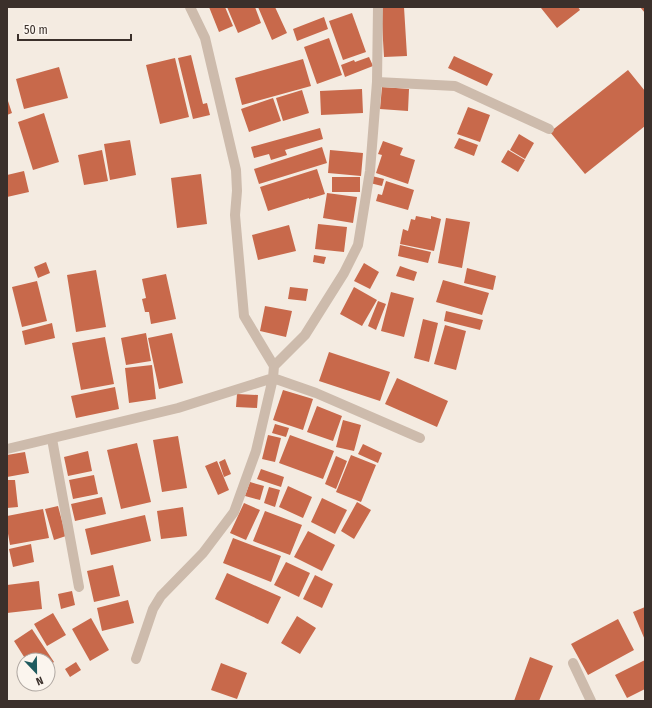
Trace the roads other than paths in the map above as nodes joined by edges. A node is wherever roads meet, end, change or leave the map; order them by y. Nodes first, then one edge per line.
1 (190, 7) edge
2 (378, 7) edge
3 (377, 82) junction
4 (549, 129) dead end
5 (274, 366) junction
6 (273, 378) junction
7 (420, 438) dead end
8 (52, 439) junction
9 (7, 449) edge
10 (79, 587) dead end
11 (136, 659) dead end
12 (573, 663) dead end
13 (591, 701) edge

1 - 5 street
2 - 3 street
3 - 4 street
3 - 5 street
5 - 6 street
6 - 7 street
6 - 8 street
6 - 11 street
8 - 9 street
8 - 10 street
12 - 13 street

